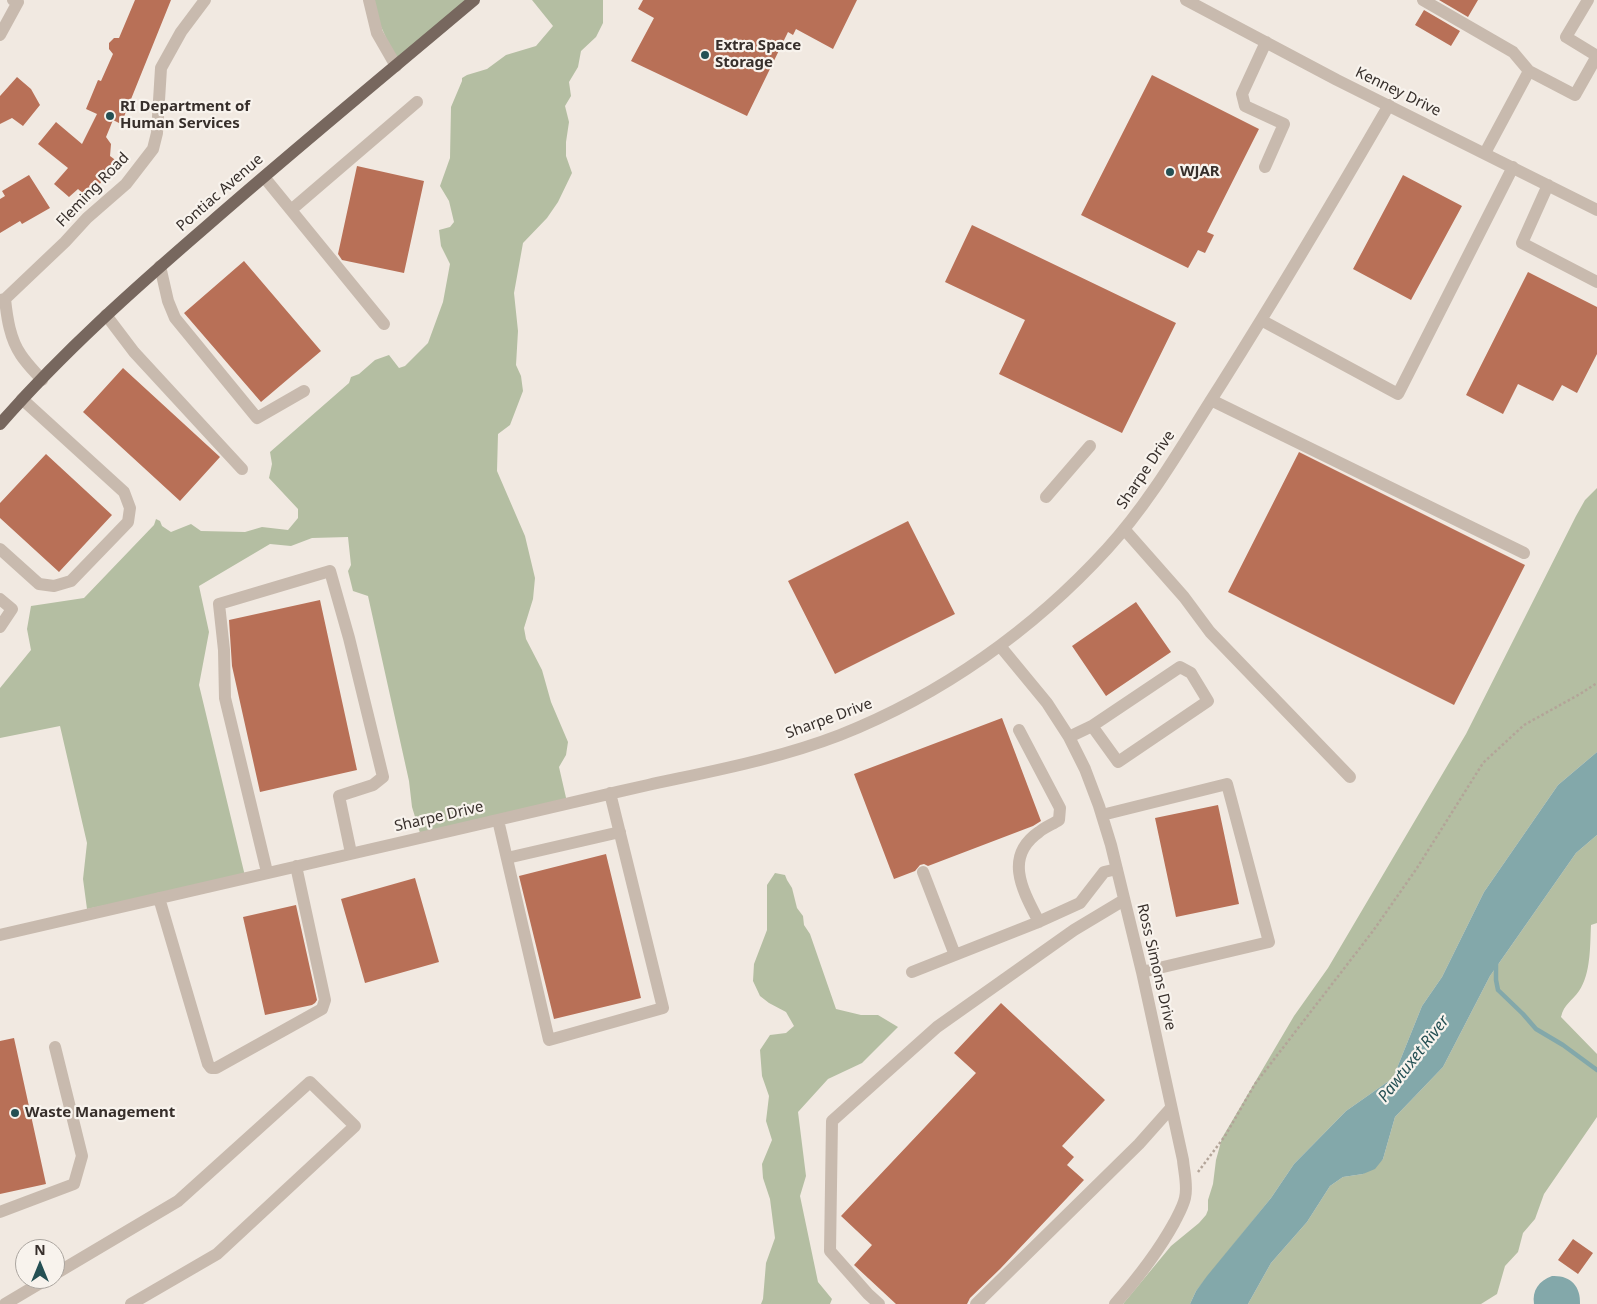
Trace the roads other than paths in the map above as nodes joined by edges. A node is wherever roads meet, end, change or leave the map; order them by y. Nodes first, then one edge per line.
1 (13, 0) edge
2 (205, 0) edge
3 (474, 0) edge
4 (1186, 0) edge
5 (1423, 0) edge
6 (1588, 0) edge
7 (371, 3) edge
8 (0, 35) edge
9 (1266, 42) junction
10 (1597, 56) edge
11 (396, 66) junction
12 (1529, 71) junction
13 (417, 102) dead end
14 (1389, 105) junction
15 (1485, 153) junction
16 (1265, 167) dead end
17 (1513, 167) junction
18 (264, 177) junction
19 (1548, 185) junction
20 (1596, 206) edge
21 (291, 210) junction
22 (160, 266) junction
23 (1597, 282) edge
24 (2, 300) edge
25 (106, 315) junction
26 (1261, 320) junction
27 (384, 324) dead end
28 (42, 380) junction
29 (304, 391) dead end
30 (22, 400) junction
31 (1211, 400) junction
32 (0, 424) edge
33 (1090, 446) dead end
34 (242, 469) dead end
35 (1046, 497) dead end
36 (1124, 529) junction
37 (0, 549) edge
38 (1524, 554) dead end
39 (0, 599) edge
40 (0, 627) edge
41 (1000, 646) junction
42 (1092, 726) junction
43 (1019, 730) dead end
44 (1070, 737) junction
45 (1350, 777) dead end
46 (610, 793) junction
47 (1102, 815) junction
48 (498, 820) junction
49 (620, 832) junction
50 (351, 853) junction
51 (507, 858) junction
52 (296, 866) junction
53 (1117, 869) junction
54 (267, 872) junction
55 (924, 872) dead end
56 (160, 898) junction
57 (1124, 900) junction
58 (1039, 922) junction
59 (0, 935) edge
60 (955, 954) junction
61 (912, 972) dead end
62 (1142, 972) junction
63 (55, 1047) dead end
64 (1171, 1108) junction
65 (0, 1212) edge
66 (65, 1268) edge
67 (30, 1289) edge
68 (5, 1304) edge
69 (131, 1304) edge
70 (879, 1304) edge
71 (976, 1304) edge
72 (1116, 1304) edge

1 - 8 street
2 - 24 street, Fleming Road
3 - 11 main road, Pontiac Avenue
4 - 9 street, Kenney Drive
5 - 12 street
6 - 10 street
7 - 11 street
9 - 14 street, Kenney Drive
9 - 16 street
10 - 12 street
11 - 18 main road, Pontiac Avenue
12 - 15 street
13 - 21 street
14 - 15 street, Kenney Drive
14 - 26 street, Sharpe Drive
15 - 17 street, Kenney Drive
17 - 19 street, Kenney Drive
17 - 26 street
18 - 21 street
18 - 22 main road, Pontiac Avenue
19 - 20 street, Kenney Drive
19 - 23 street
21 - 27 street
22 - 25 main road, Pontiac Avenue
22 - 29 street
24 - 28 street
25 - 28 main road, Pontiac Avenue
25 - 34 street
26 - 31 street, Sharpe Drive
28 - 30 main road, Pontiac Avenue
30 - 32 main road, Pontiac Avenue
30 - 37 street
31 - 36 street, Sharpe Drive
31 - 38 street
33 - 35 street
36 - 41 street, Sharpe Drive
36 - 45 street
39 - 40 street
41 - 44 street, Ross Simons Drive
41 - 46 street, Sharpe Drive
42 - 42 street
42 - 44 street
43 - 58 street
44 - 47 street, Ross Simons Drive
46 - 48 street, Sharpe Drive
46 - 49 street
47 - 53 street, Ross Simons Drive
47 - 62 street
48 - 50 street, Sharpe Drive
48 - 51 street
49 - 51 street
49 - 51 street
50 - 52 street, Sharpe Drive
50 - 54 street
52 - 54 street, Sharpe Drive
52 - 56 street
53 - 57 street, Ross Simons Drive
53 - 58 street
54 - 56 street, Sharpe Drive
55 - 60 street
56 - 59 street, Sharpe Drive
57 - 62 street, Ross Simons Drive
57 - 70 street
58 - 60 street
60 - 61 street
62 - 64 street, Ross Simons Drive
63 - 65 street
64 - 71 street
64 - 72 street, Ross Simons Drive
66 - 69 street
67 - 68 street

